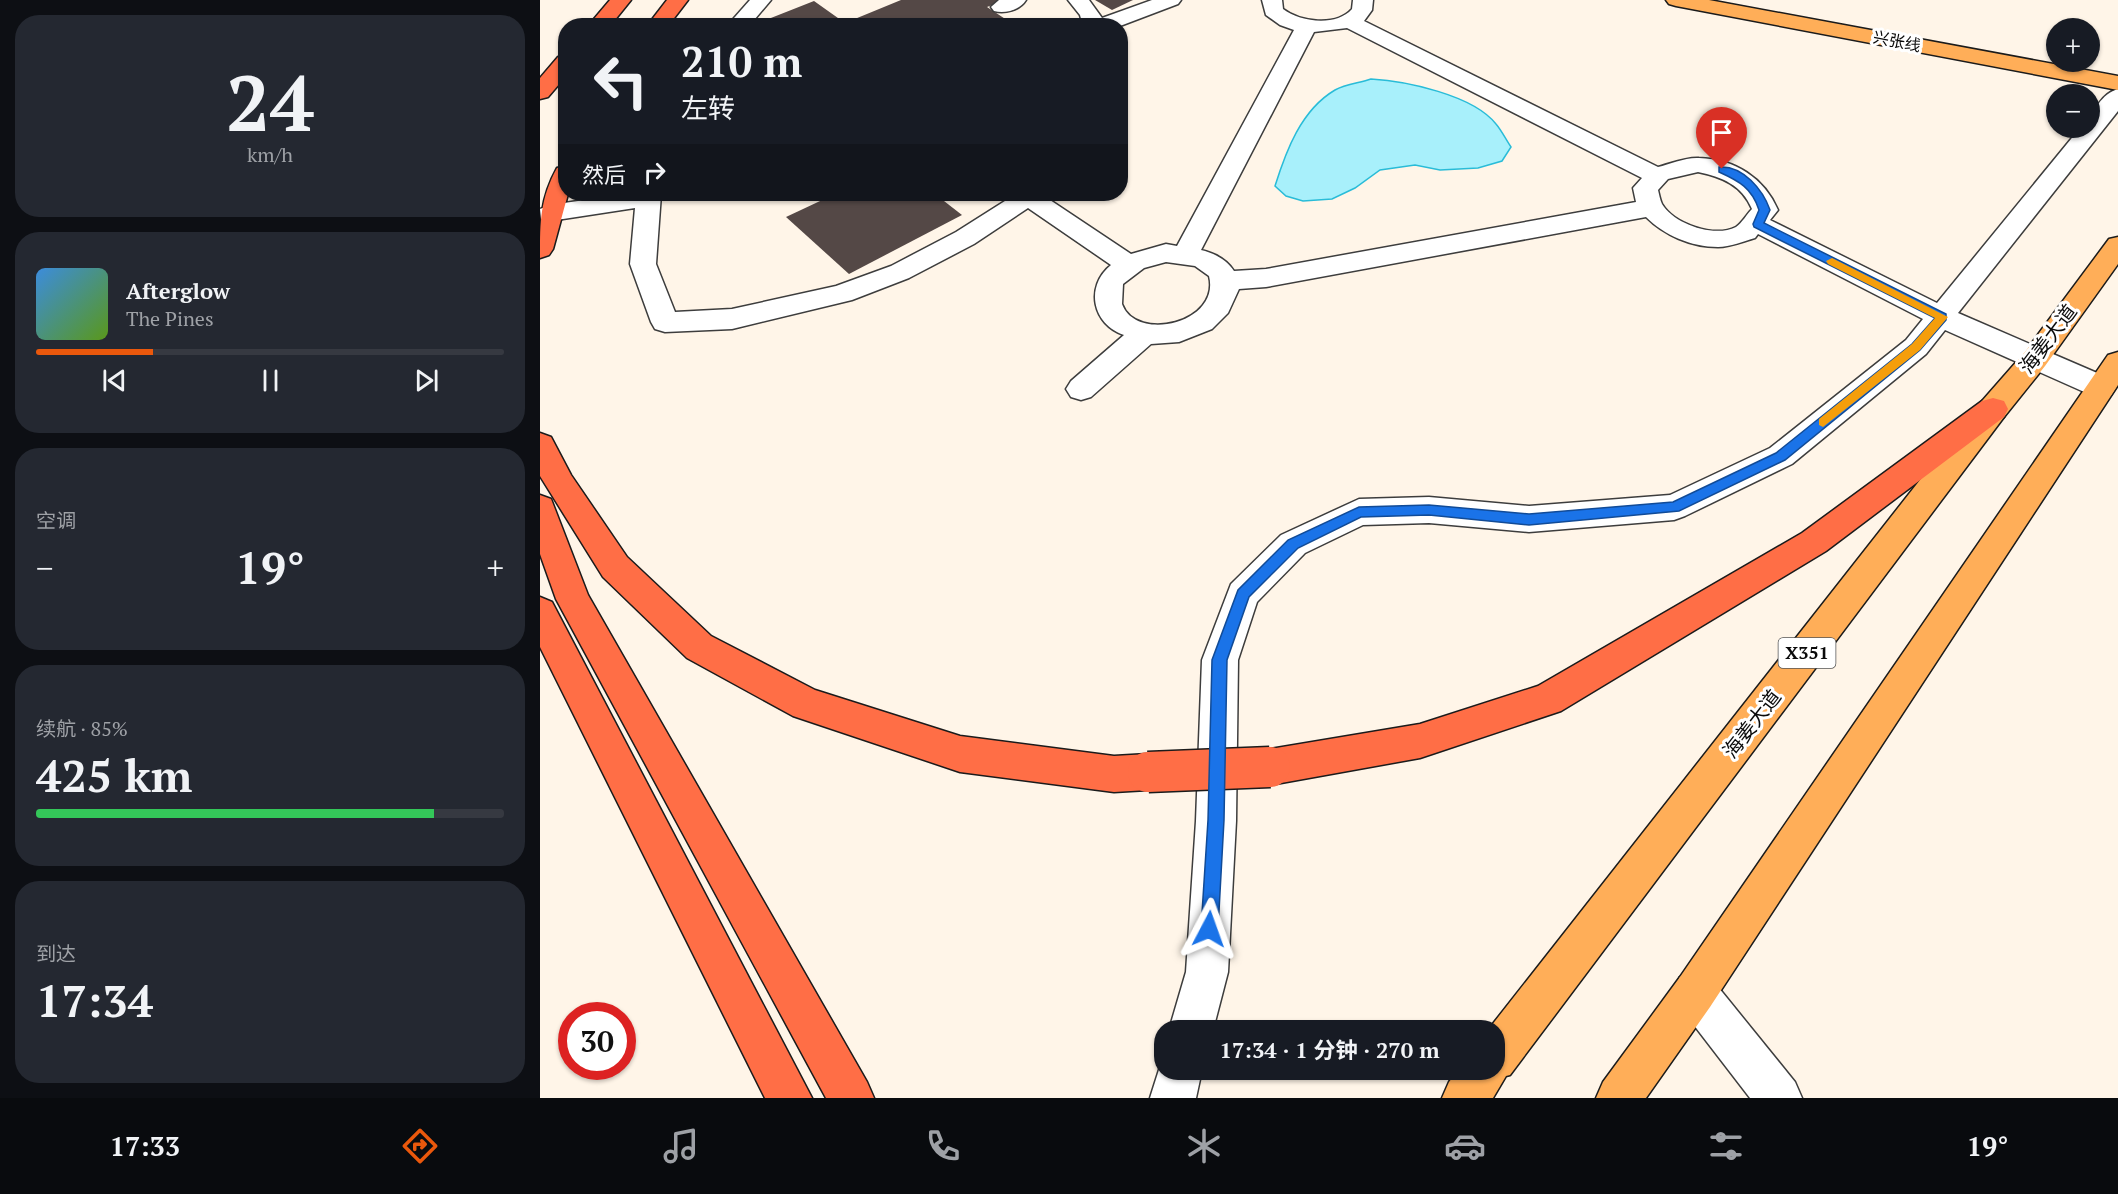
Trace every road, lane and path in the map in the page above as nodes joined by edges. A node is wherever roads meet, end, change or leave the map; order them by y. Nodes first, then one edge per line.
1 (621, 0) edge
2 (678, 0) edge
3 (761, 0) edge
4 (1078, 0) edge
5 (1171, 0) edge
6 (1272, 0) edge
7 (1363, 0) edge
8 (1676, 0) edge
9 (605, 18) edge
10 (663, 18) edge
11 (744, 18) edge
12 (1091, 18) edge
13 (1121, 18) edge
14 (1349, 21) junction
15 (1307, 26) junction
16 (558, 71) edge
17 (2118, 83) edge
18 (540, 92) edge
19 (2118, 96) edge
20 (1655, 175) junction
21 (558, 186) edge
22 (620, 201) edge
23 (649, 201) edge
24 (1022, 201) edge
25 (1039, 201) edge
26 (1649, 208) junction
27 (550, 213) junction
28 (1758, 224) junction
29 (2118, 245) edge
30 (540, 249) edge
31 (1186, 254) junction
32 (1128, 264) junction
33 (1226, 281) junction
34 (1942, 317) junction
35 (1145, 333) junction
36 (2035, 358) junction
37 (2109, 374) edge
38 (1081, 389) dead end
39 (1993, 409) junction
40 (540, 446) edge
41 (540, 508) edge
42 (540, 612) edge
43 (1695, 992) junction
44 (1194, 1020) edge
45 (1505, 1045) edge
46 (1178, 1080) edge
47 (1478, 1080) edge
48 (789, 1098) edge
49 (850, 1098) edge
50 (1173, 1098) edge
51 (1465, 1098) edge
52 (1619, 1098) edge
53 (1779, 1098) edge

1 - 9 highway
2 - 10 highway
3 - 11 street
4 - 12 street
5 - 13 street
6 - 15 street
7 - 14 street
8 - 17 main road, 兴张线
14 - 15 street
14 - 20 street
15 - 31 street
16 - 18 highway
19 - 34 street
20 - 26 street
20 - 28 street
21 - 27 highway
22 - 27 street
23 - 24 street
25 - 32 street
26 - 28 street
26 - 33 street
27 - 30 highway
28 - 34 street
29 - 36 main road, 海姜大道 / X351
31 - 32 street
31 - 33 street
32 - 35 street
33 - 35 street
34 - 36 street
34 - 44 street
35 - 38 street
36 - 37 street
36 - 39 main road, 海姜大道 / X351
37 - 43 main road
39 - 40 highway, bridge
39 - 45 main road, 海姜大道 / X351
41 - 49 highway
42 - 48 highway
43 - 52 main road
43 - 53 street
46 - 50 street
47 - 51 main road

